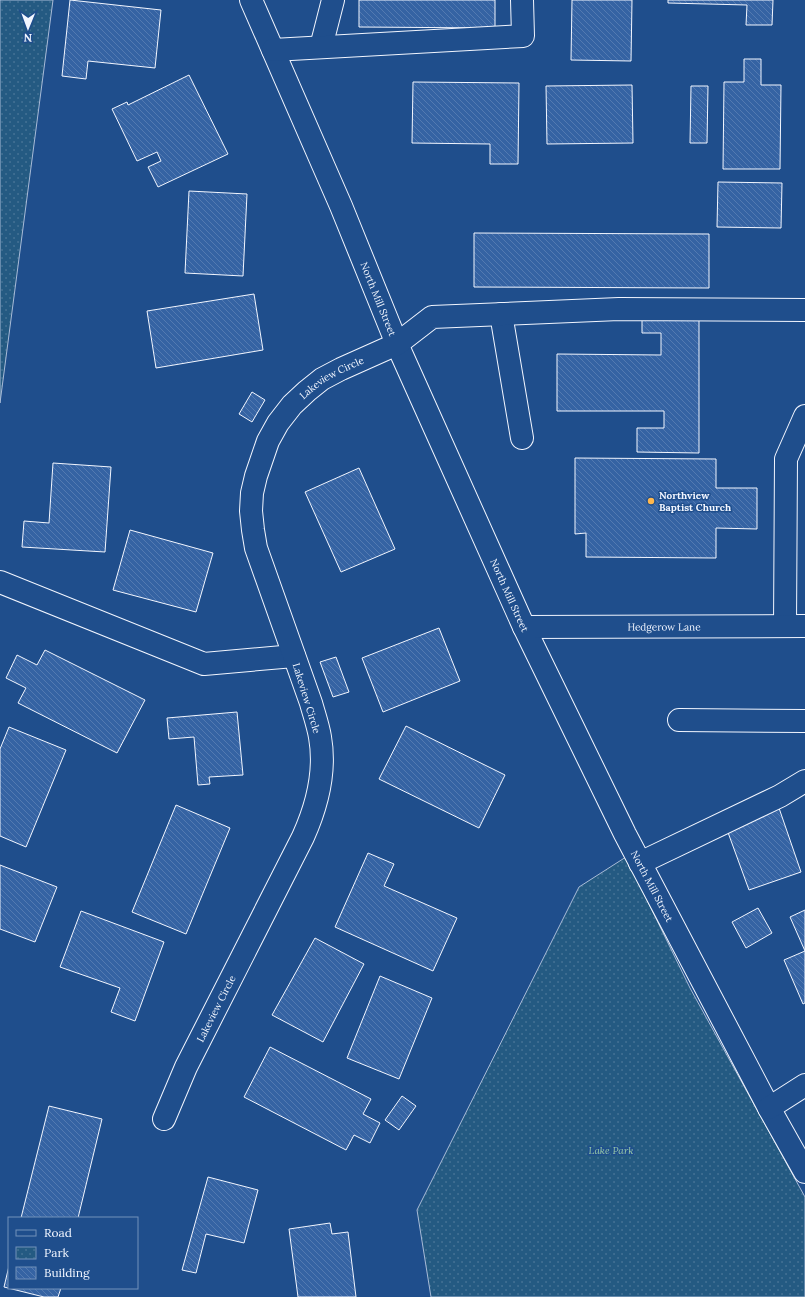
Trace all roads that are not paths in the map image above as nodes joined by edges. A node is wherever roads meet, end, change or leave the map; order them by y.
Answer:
1 (251, 0) edge
2 (333, 0) edge
3 (522, 0) edge
4 (322, 48) junction
5 (273, 50) junction
6 (805, 310) edge
7 (501, 314) junction
8 (397, 344) junction
9 (805, 416) edge
10 (522, 438) dead end
11 (0, 582) edge
12 (795, 626) edge
13 (524, 627) junction
14 (294, 656) junction
15 (679, 720) dead end
16 (805, 721) edge
17 (805, 781) edge
18 (640, 863) junction
19 (805, 1085) edge
20 (769, 1108) junction
21 (164, 1119) dead end
22 (805, 1172) edge

1 - 5 street, North Mill Street
2 - 4 street
3 - 4 street
4 - 5 street
5 - 8 street, North Mill Street
6 - 7 street, Lakeview Circle
7 - 8 street, Lakeview Circle
7 - 10 street
8 - 13 street, North Mill Street
8 - 14 street, Lakeview Circle
9 - 12 street
11 - 14 street
12 - 13 street, Hedgerow Lane
13 - 18 street, North Mill Street
14 - 21 street, Lakeview Circle
15 - 16 street
17 - 18 street
18 - 20 street, North Mill Street
19 - 20 street
20 - 22 street, North Mill Street

